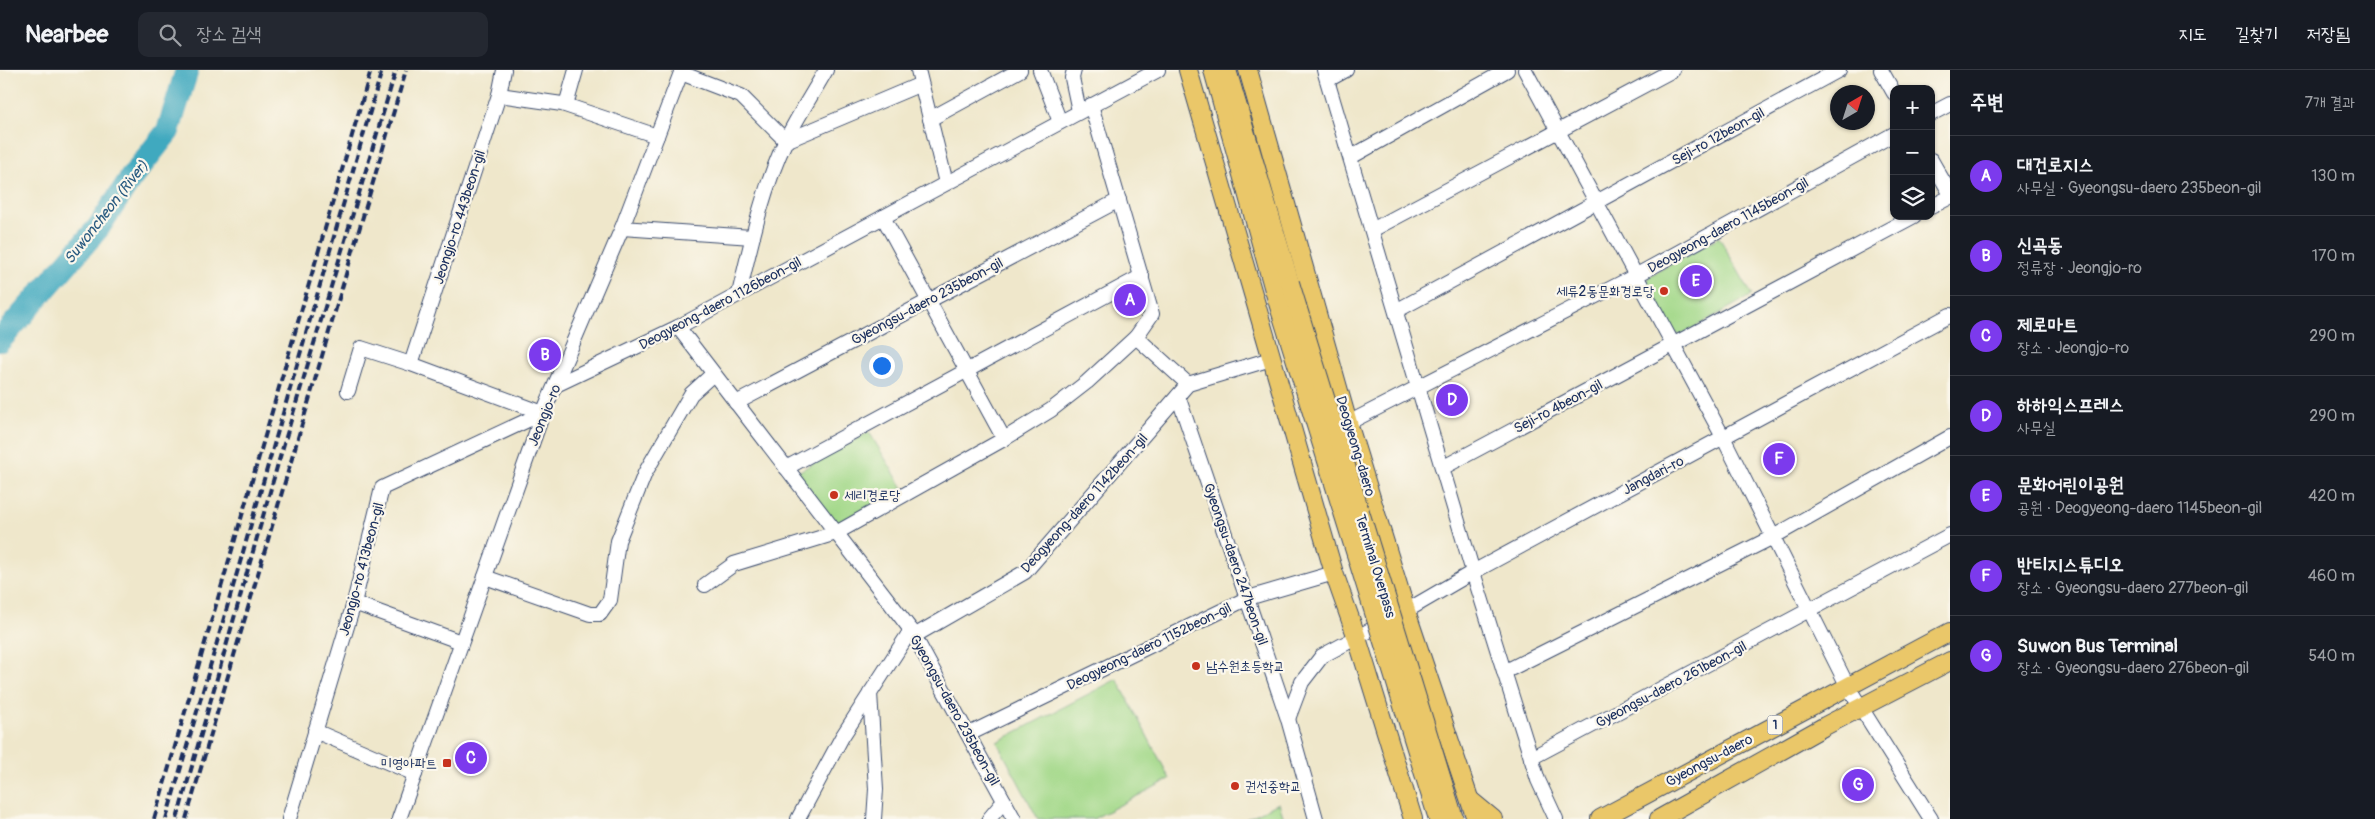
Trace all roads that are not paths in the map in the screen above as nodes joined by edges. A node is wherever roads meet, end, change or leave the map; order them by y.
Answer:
1 (504, 70) edge
2 (576, 70) edge
3 (826, 70) edge
4 (918, 70) edge
5 (1020, 70) edge
6 (1040, 70) edge
7 (1074, 70) edge
8 (1158, 70) edge
9 (1188, 70) edge
10 (1213, 70) edge
11 (1227, 70) edge
12 (1248, 70) edge
13 (1346, 70) edge
14 (1507, 70) edge
15 (1525, 70) edge
16 (1673, 70) edge
17 (1839, 70) edge
18 (1882, 70) edge
19 (682, 72) edge
20 (1326, 75) edge
21 (921, 84) junction
22 (1890, 85) edge
23 (1254, 93) junction
24 (499, 95) junction
25 (1950, 104) edge
26 (564, 105) junction
27 (1085, 108) junction
28 (1199, 108) junction
29 (1935, 112) edge
30 (930, 119) junction
31 (1060, 122) junction
32 (1558, 131) junction
33 (657, 136) junction
34 (1890, 136) edge
35 (786, 141) junction
36 (1350, 157) junction
37 (1935, 167) edge
38 (1250, 172) junction
39 (946, 182) junction
40 (1950, 195) edge
41 (1119, 200) junction
42 (1597, 202) junction
43 (1935, 204) edge
44 (882, 217) junction
45 (1907, 220) edge
46 (622, 228) junction
47 (1372, 230) junction
48 (752, 237) junction
49 (1637, 275) junction
50 (1142, 276) junction
51 (1282, 287) junction
52 (739, 294) junction
53 (928, 300) junction
54 (1396, 311) junction
55 (1950, 315) edge
56 (678, 327) junction
57 (1136, 337) junction
58 (1674, 345) junction
59 (1271, 359) junction
60 (411, 364) junction
61 (968, 368) junction
62 (713, 374) junction
63 (1188, 384) junction
64 (556, 385) junction
65 (1419, 388) junction
66 (348, 391) dead end
67 (1178, 396) junction
68 (736, 403) junction
69 (543, 413) junction
70 (1348, 423) junction
71 (1723, 437) junction
72 (1950, 438) edge
73 (1004, 439) junction
74 (786, 468) junction
75 (1442, 468) junction
76 (836, 532) junction
77 (1950, 535) edge
78 (1773, 537) junction
79 (1473, 572) junction
80 (1334, 573) junction
81 (485, 576) junction
82 (705, 585) dead end
83 (1248, 598) junction
84 (354, 604) junction
85 (1810, 610) junction
86 (1406, 611) junction
87 (1950, 632) edge
88 (913, 633) junction
89 (1357, 638) junction
90 (461, 642) junction
91 (1950, 661) edge
92 (1504, 672) junction
93 (1848, 687) junction
94 (870, 693) junction
95 (1860, 708) junction
96 (1288, 719) junction
97 (315, 732) junction
98 (969, 734) junction
99 (1531, 758) junction
100 (415, 774) junction
101 (1467, 798) junction
102 (1004, 801) junction
103 (289, 819) edge
104 (399, 819) edge
105 (798, 819) edge
106 (874, 819) edge
107 (989, 819) edge
108 (1014, 819) edge
109 (1316, 819) edge
110 (1413, 819) edge
111 (1438, 819) edge
112 (1454, 819) edge
113 (1476, 819) edge
114 (1493, 819) edge
115 (1556, 819) edge
116 (1600, 819) edge
117 (1658, 819) edge
118 (1931, 819) edge

1 - 24 street, Jeongjo-ro 443beon-gil
2 - 26 street
3 - 35 street
4 - 21 street
5 - 30 street
6 - 31 street
7 - 27 street
8 - 27 street, Deogyeong-daero 1126beon-gil
9 - 28 main road
10 - 38 main road
11 - 38 main road
12 - 23 main road, Deogyeong-daero
13 - 20 street
14 - 36 street
15 - 32 street
16 - 32 street
17 - 42 street, Seji-ro 12beon-gil
18 - 22 street
19 - 33 street, Jeongjo-ro
19 - 35 street
20 - 36 street
21 - 30 street
21 - 35 street
23 - 38 main road
23 - 70 main road, Deogyeong-daero
24 - 26 street
24 - 60 street, Jeongjo-ro 443beon-gil
25 - 29 street
26 - 33 street
27 - 31 street, Deogyeong-daero 1126beon-gil
27 - 41 street
28 - 38 main road
28 - 59 main road
30 - 39 street
31 - 39 street, Deogyeong-daero 1126beon-gil
32 - 42 street
32 - 47 street
33 - 46 street, Jeongjo-ro
34 - 49 street, Deogyeong-daero 1145beon-gil
35 - 48 street
36 - 47 street
37 - 40 street
38 - 51 main road
39 - 44 street, Deogyeong-daero 1126beon-gil
40 - 43 street
41 - 50 street
41 - 53 street, Gyeongsu-daero 235beon-gil
42 - 49 street
42 - 54 street
44 - 52 street, Deogyeong-daero 1126beon-gil
44 - 53 street
45 - 58 street
46 - 48 street
46 - 64 street, Jeongjo-ro
47 - 54 street
48 - 52 street
49 - 58 street
49 - 65 street, Deogyeong-daero 1145beon-gil
50 - 57 street
50 - 61 street
51 - 111 main road, Terminal Overpass, bridge
51 - 112 main road, Terminal Overpass, bridge
52 - 56 street, Deogyeong-daero 1126beon-gil
53 - 61 street
53 - 68 street, Gyeongsu-daero 235beon-gil
54 - 65 street
55 - 71 street, Jangdari-ro
56 - 62 street, Gyeongsu-daero 235beon-gil
56 - 64 street, Deogyeong-daero 1126beon-gil
57 - 63 street
57 - 73 street
58 - 71 street
58 - 75 street, Seji-ro 4beon-gil
59 - 63 street
59 - 80 main road
60 - 66 street
60 - 69 street
61 - 73 street
61 - 74 street
62 - 68 street, Gyeongsu-daero 235beon-gil
62 - 81 street
63 - 67 street, Deogyeong-daero 1142beon-gil
64 - 69 street, Jeongjo-ro
65 - 70 street, Deogyeong-daero 1145beon-gil
65 - 75 street
67 - 83 street, Gyeongsu-daero 247beon-gil
67 - 88 street, Deogyeong-daero 1142beon-gil
68 - 74 street, Gyeongsu-daero 235beon-gil
69 - 81 street, Jeongjo-ro
69 - 84 street, Jeongjo-ro 413beon-gil
70 - 86 main road, Deogyeong-daero
71 - 78 street
71 - 79 street, Jangdari-ro
72 - 78 street
73 - 76 street
74 - 76 street, Gyeongsu-daero 235beon-gil
75 - 79 street
76 - 82 street
76 - 88 street, Gyeongsu-daero 235beon-gil
77 - 85 street, Gyeongsu-daero 261beon-gil
78 - 85 street
78 - 92 street
79 - 86 street, Jangdari-ro
79 - 92 street
80 - 83 street, Deogyeong-daero 1152beon-gil
80 - 89 main road
81 - 90 street, Jeongjo-ro
83 - 96 street, Gyeongsu-daero 247beon-gil
83 - 98 street, Deogyeong-daero 1152beon-gil
84 - 90 street
84 - 97 street, Jeongjo-ro 413beon-gil
85 - 93 street
85 - 99 street, Gyeongsu-daero 261beon-gil
86 - 89 street, Jangdari-ro
86 - 101 main road, Deogyeong-daero
87 - 93 main road, Gyeongsu-daero / 1
88 - 94 street
88 - 98 street, Gyeongsu-daero 235beon-gil
89 - 96 street
89 - 110 main road
90 - 100 street, Jeongjo-ro
91 - 95 main road, Gyeongsu-daero / 1
92 - 99 street
93 - 95 street
93 - 116 main road, Gyeongsu-daero / 1
94 - 105 street
94 - 106 street
95 - 117 main road, Gyeongsu-daero / 1
95 - 118 street
96 - 109 street, Gyeongsu-daero 247beon-gil
97 - 100 street
97 - 103 street, Jeongjo-ro 413beon-gil
98 - 102 street, Gyeongsu-daero 235beon-gil
99 - 115 street
100 - 104 street, Jeongjo-ro
101 - 113 main road, Deogyeong-daero
101 - 114 main road
102 - 107 street
102 - 108 street, Gyeongsu-daero 235beon-gil

